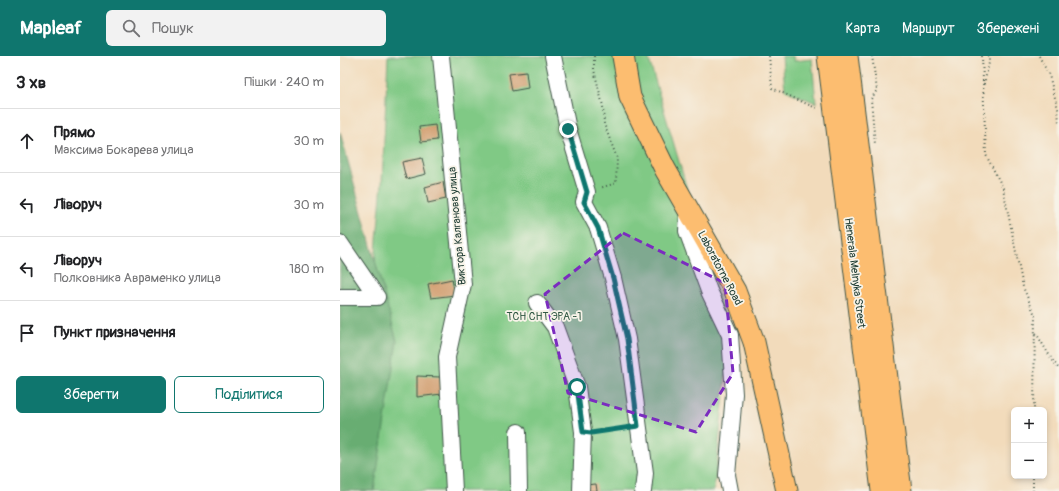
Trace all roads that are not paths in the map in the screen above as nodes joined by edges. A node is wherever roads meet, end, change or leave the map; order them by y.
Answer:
1 (441, 56) edge
2 (553, 56) edge
3 (623, 56) edge
4 (828, 56) edge
5 (847, 56) edge
6 (688, 209) junction
7 (340, 243) edge
8 (340, 298) edge
9 (537, 303) dead end
10 (518, 432) dead end
11 (454, 491) edge
12 (519, 491) edge
13 (581, 491) edge
14 (643, 491) edge
15 (730, 491) edge
16 (787, 491) edge
17 (882, 491) edge
18 (901, 491) edge

1 - 11 street, Виктора Калганова улица
2 - 14 street
3 - 6 main road, Laboratorne Road
4 - 17 main road, Henerala Melnyka Street
5 - 18 main road, Henerala Melnyka Street
6 - 15 street
6 - 16 main road, Laboratorne Road
7 - 8 street
9 - 13 street
10 - 12 street

